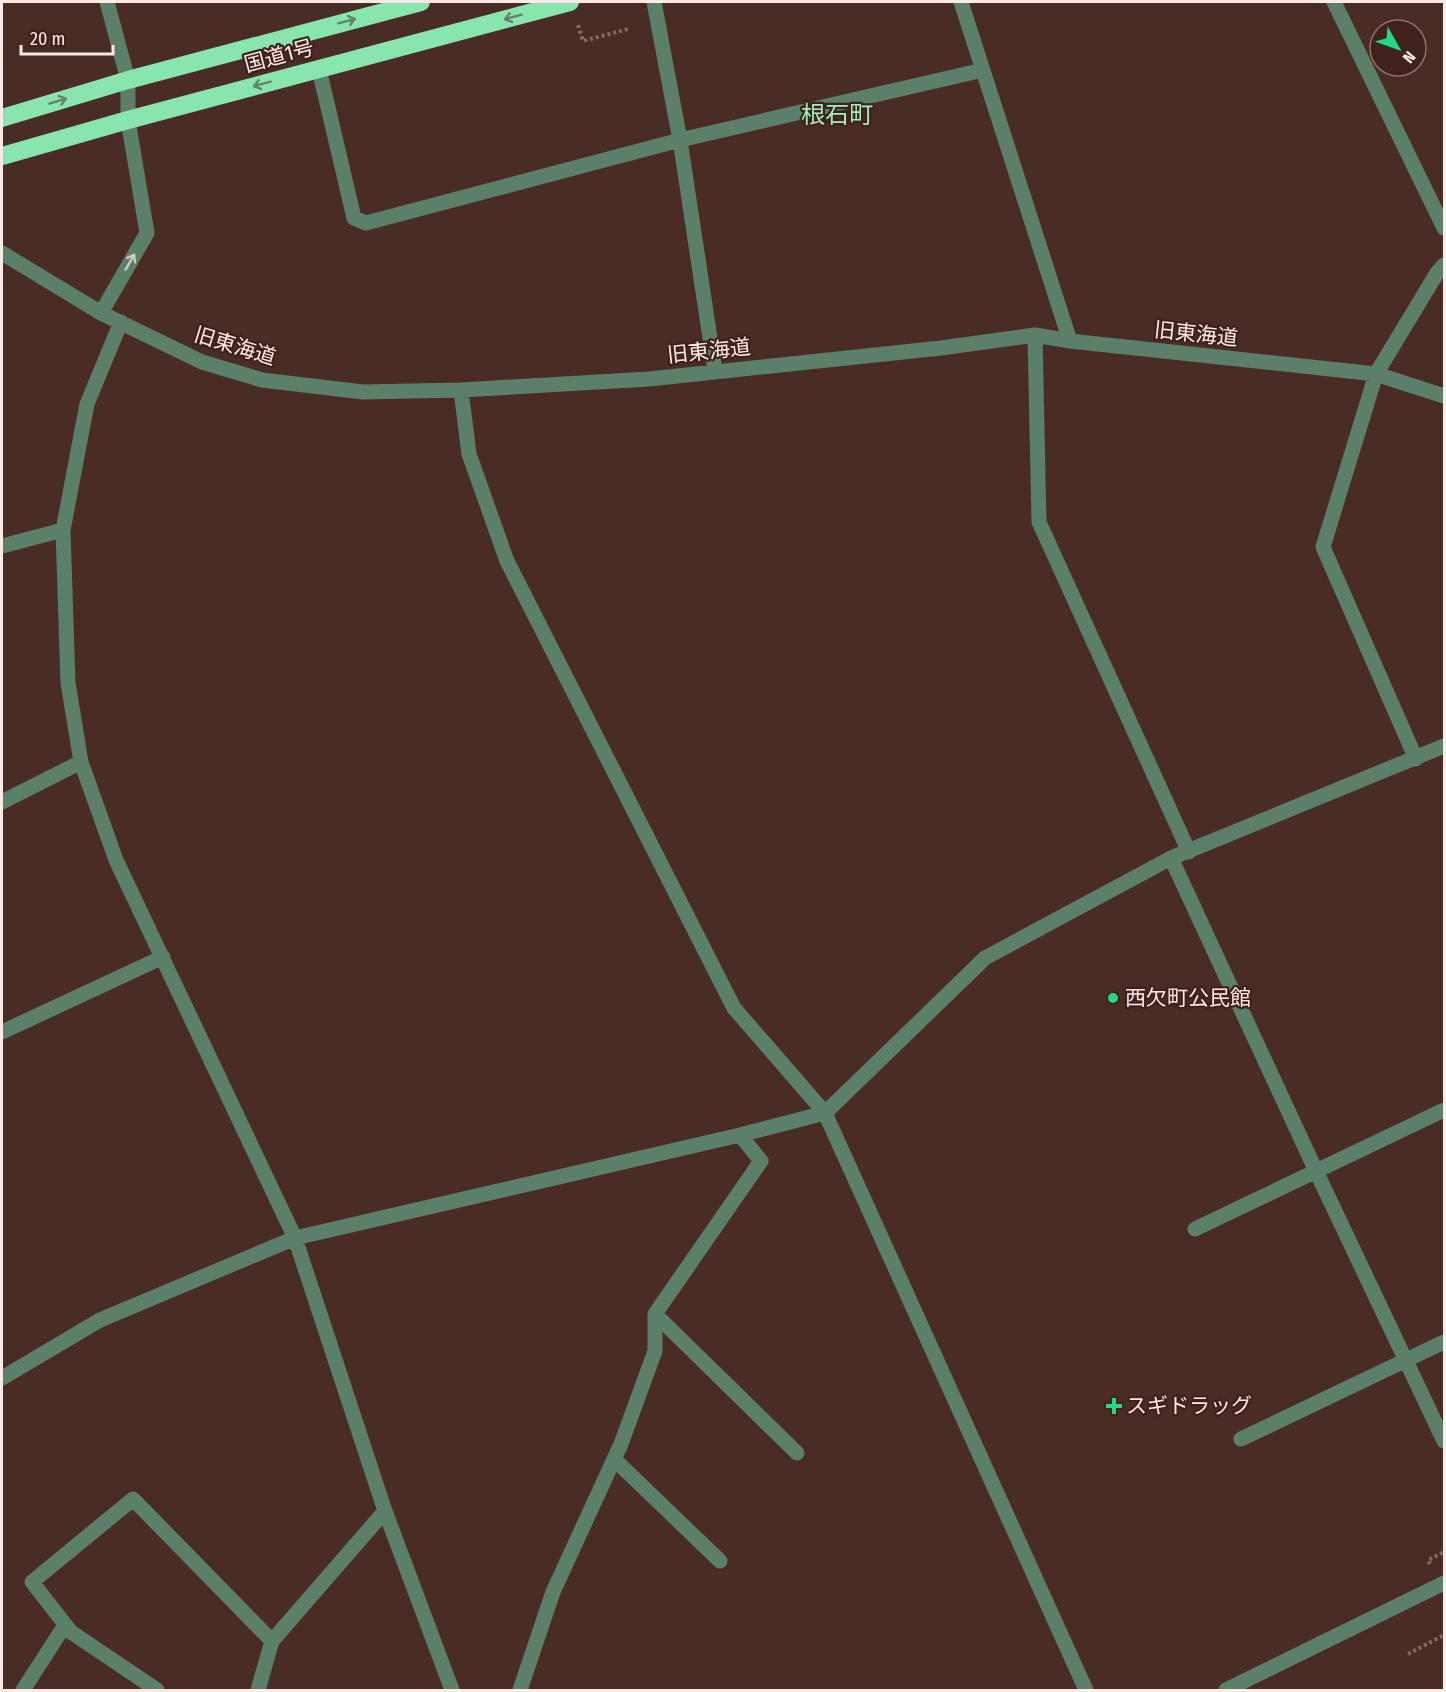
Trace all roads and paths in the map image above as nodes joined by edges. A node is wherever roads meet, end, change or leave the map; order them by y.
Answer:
1 (107, 2) edge
2 (420, 2) edge
3 (570, 2) edge
4 (654, 2) edge
5 (961, 2) edge
6 (1334, 2) edge
7 (627, 28) dead end
8 (583, 41) dead end
9 (319, 69) junction
10 (983, 70) junction
11 (128, 80) junction
12 (2, 118) edge
13 (128, 120) junction
14 (680, 140) junction
15 (2, 156) edge
16 (1443, 221) edge
17 (2, 253) edge
18 (1444, 265) edge
19 (101, 313) junction
20 (121, 322) junction
21 (1035, 335) junction
22 (1070, 341) junction
23 (715, 372) junction
24 (1376, 374) junction
25 (461, 390) junction
26 (1444, 396) edge
27 (63, 530) junction
28 (2, 546) edge
29 (1444, 746) edge
30 (1416, 759) junction
31 (81, 762) junction
32 (2, 802) edge
33 (1189, 852) junction
34 (1171, 858) junction
35 (163, 957) junction
36 (2, 1032) edge
37 (1444, 1110) edge
38 (825, 1113) junction
39 (740, 1135) junction
40 (1316, 1171) junction
41 (1195, 1229) dead end
42 (295, 1238) junction
43 (655, 1314) junction
44 (1444, 1342) edge
45 (1405, 1361) junction
46 (2, 1378) edge
47 (1241, 1439) dead end
48 (1444, 1441) edge
49 (796, 1453) dead end
50 (614, 1459) junction
51 (385, 1511) junction
52 (1444, 1552) edge
53 (1428, 1560) dead end
54 (720, 1561) dead end
55 (1444, 1583) edge
56 (66, 1625) junction
57 (1444, 1635) edge
58 (272, 1641) junction
59 (1408, 1654) dead end
60 (23, 1690) edge
61 (157, 1690) edge
62 (258, 1690) edge
63 (452, 1690) edge
64 (520, 1690) edge
65 (1086, 1690) edge
66 (1226, 1690) edge

1 - 11 street
11 -> 2 highway, 国道1号
3 -> 9 highway, 国道1号
4 - 14 street
5 - 10 street
6 - 16 street
7 - 8 path
9 -> 13 highway, 国道1号
9 - 14 street
10 - 14 street
10 - 22 street
12 -> 11 highway, 国道1号
11 - 13 street
13 - 15 highway, 国道1号
19 -> 13 street
14 - 23 street
17 - 19 street, 旧東海道
18 - 24 street
19 - 20 street, 旧東海道
20 - 25 street, 旧東海道
20 - 27 street
21 - 22 street, 旧東海道
21 - 23 street, 旧東海道
21 - 33 street
22 - 24 street, 旧東海道
23 - 25 street, 旧東海道
24 - 26 street, 旧東海道
24 - 30 street
25 - 38 street
27 - 28 street
27 - 31 street
29 - 30 street
30 - 33 street
31 - 32 street
31 - 35 street
33 - 34 street
34 - 38 street
34 - 40 street
35 - 36 street
35 - 42 street
37 - 40 street
38 - 39 street
38 - 65 street
39 - 42 street
39 - 43 street
40 - 41 street
40 - 45 street
42 - 46 street
42 - 51 street
43 - 49 street
43 - 50 street
44 - 45 street
45 - 47 street
45 - 48 street
50 - 54 street
50 - 64 street
51 - 58 street
51 - 63 street
52 - 53 path
55 - 66 street
56 - 58 street
56 - 60 street
56 - 61 street
57 - 59 path
58 - 62 street

